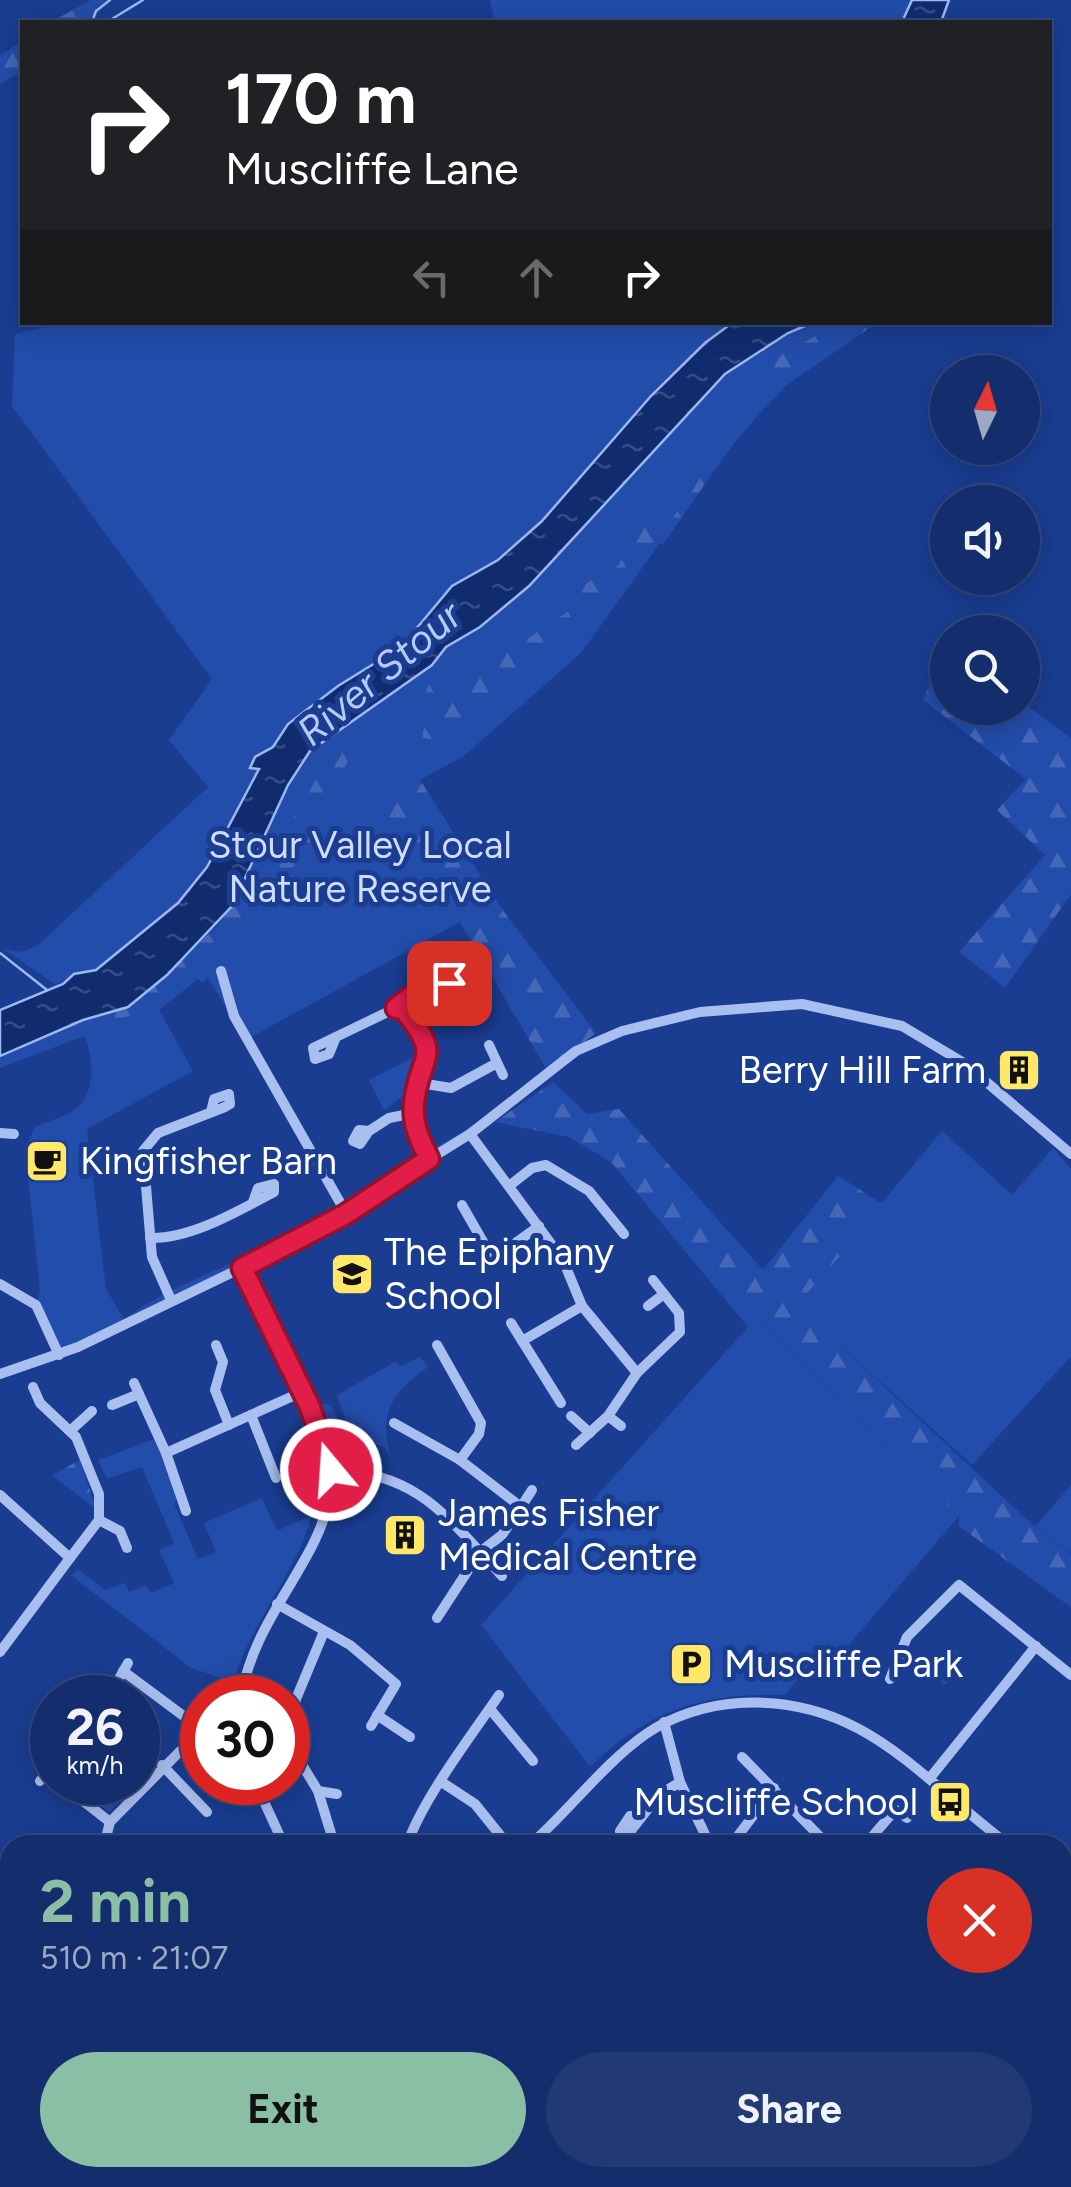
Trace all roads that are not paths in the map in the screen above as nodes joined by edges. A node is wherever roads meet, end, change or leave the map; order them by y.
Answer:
1 (221, 971) dead end
2 (424, 986) dead end
3 (396, 1008) junction
4 (336, 1037) dead end
5 (488, 1046) dead end
6 (496, 1063) junction
7 (503, 1075) dead end
8 (420, 1083) junction
9 (212, 1112) dead end
10 (414, 1113) junction
11 (368, 1132) dead end
12 (0, 1133) edge
13 (14, 1134) dead end
14 (470, 1134) junction
15 (1071, 1154) edge
16 (429, 1159) junction
17 (509, 1186) junction
18 (253, 1202) dead end
19 (462, 1206) dead end
20 (346, 1214) junction
21 (539, 1226) junction
22 (624, 1234) dead end
23 (150, 1238) junction
24 (242, 1268) junction
25 (653, 1280) dead end
26 (0, 1284) edge
27 (664, 1294) junction
28 (172, 1300) junction
29 (582, 1306) junction
30 (648, 1306) dead end
31 (512, 1323) dead end
32 (522, 1341) junction
33 (216, 1344) dead end
34 (437, 1345) dead end
35 (59, 1355) junction
36 (556, 1367) dead end
37 (637, 1373) junction
38 (0, 1374) edge
39 (542, 1376) junction
40 (33, 1387) dead end
41 (302, 1392) junction
42 (561, 1403) dead end
43 (112, 1406) dead end
44 (92, 1411) dead end
45 (250, 1415) junction
46 (571, 1416) dead end
47 (608, 1416) junction
48 (394, 1423) dead end
49 (229, 1425) junction
50 (621, 1426) dead end
51 (70, 1431) junction
52 (590, 1432) junction
53 (576, 1446) dead end
54 (166, 1453) junction
55 (460, 1460) junction
56 (331, 1470) junction
57 (276, 1478) dead end
58 (532, 1490) dead end
59 (0, 1495) edge
60 (521, 1507) junction
61 (186, 1511) dead end
62 (99, 1520) junction
63 (128, 1548) dead end
64 (480, 1552) junction
65 (70, 1558) junction
66 (502, 1576) dead end
67 (277, 1604) junction
68 (436, 1618) dead end
69 (323, 1634) junction
70 (1036, 1646) junction
71 (1, 1648) edge
72 (246, 1675) edge
73 (1071, 1675) edge
74 (890, 1678) dead end
75 (160, 1695) edge
76 (499, 1695) dead end
77 (490, 1709) junction
78 (180, 1711) edge
79 (664, 1722) junction
80 (410, 1737) dead end
81 (180, 1749) edge
82 (742, 1756) dead end
83 (533, 1760) dead end
84 (162, 1766) junction
85 (930, 1778) junction
86 (680, 1782) junction
87 (443, 1783) junction
88 (774, 1788) junction
89 (318, 1791) junction
90 (337, 1794) dead end
91 (88, 1805) edge
92 (266, 1805) edge
93 (206, 1812) dead end
94 (640, 1818) dead end
95 (906, 1818) dead end
96 (110, 1822) junction
97 (107, 1835) edge
98 (279, 1835) edge
99 (331, 1835) edge
100 (411, 1835) edge
101 (500, 1835) edge
102 (540, 1835) edge
103 (705, 1835) edge
104 (739, 1835) edge
105 (819, 1835) edge
106 (871, 1835) edge
107 (994, 1835) edge

1 - 20 street
2 - 3 street
3 - 4 street
3 - 8 street
5 - 6 street
6 - 7 street
6 - 8 street
8 - 10 street
9 - 23 street
10 - 11 street
10 - 16 street
12 - 13 street
14 - 15 street
14 - 16 street
14 - 17 street
16 - 20 street
17 - 21 street
17 - 22 street
18 - 23 street
19 - 21 street
20 - 24 street
21 - 29 street
23 - 28 street
24 - 28 street
24 - 41 street
25 - 27 street
26 - 35 street
27 - 30 street
27 - 37 street
28 - 35 street
29 - 32 street
29 - 37 street
31 - 32 street
32 - 39 street
33 - 49 street
34 - 55 street
35 - 38 street
36 - 39 street
37 - 47 street
39 - 42 street
40 - 51 street
41 - 45 street
41 - 56 street
43 - 54 street
44 - 51 street
45 - 49 street
45 - 57 street
46 - 52 street
47 - 50 street
47 - 52 street
48 - 55 street
49 - 54 street
51 - 62 street
52 - 53 street
54 - 61 street
55 - 60 street
56 - 64 street
56 - 67 street
58 - 60 street
59 - 65 street
60 - 64 street
62 - 63 street
62 - 65 street
64 - 66 street
64 - 68 street
65 - 71 street
67 - 69 street
67 - 72 street
69 - 80 street
69 - 89 street
70 - 73 street
70 - 74 street
70 - 85 street
75 - 78 street
76 - 77 street
77 - 83 street
77 - 87 street
79 - 85 street
79 - 86 street
79 - 102 street
81 - 84 street
82 - 88 street
84 - 93 street
84 - 96 street
85 - 107 street
86 - 94 street
86 - 103 street
87 - 100 street
87 - 101 street
88 - 104 street
88 - 105 street
89 - 90 street
89 - 99 street
91 - 96 street
92 - 98 street
95 - 106 street
96 - 97 street

